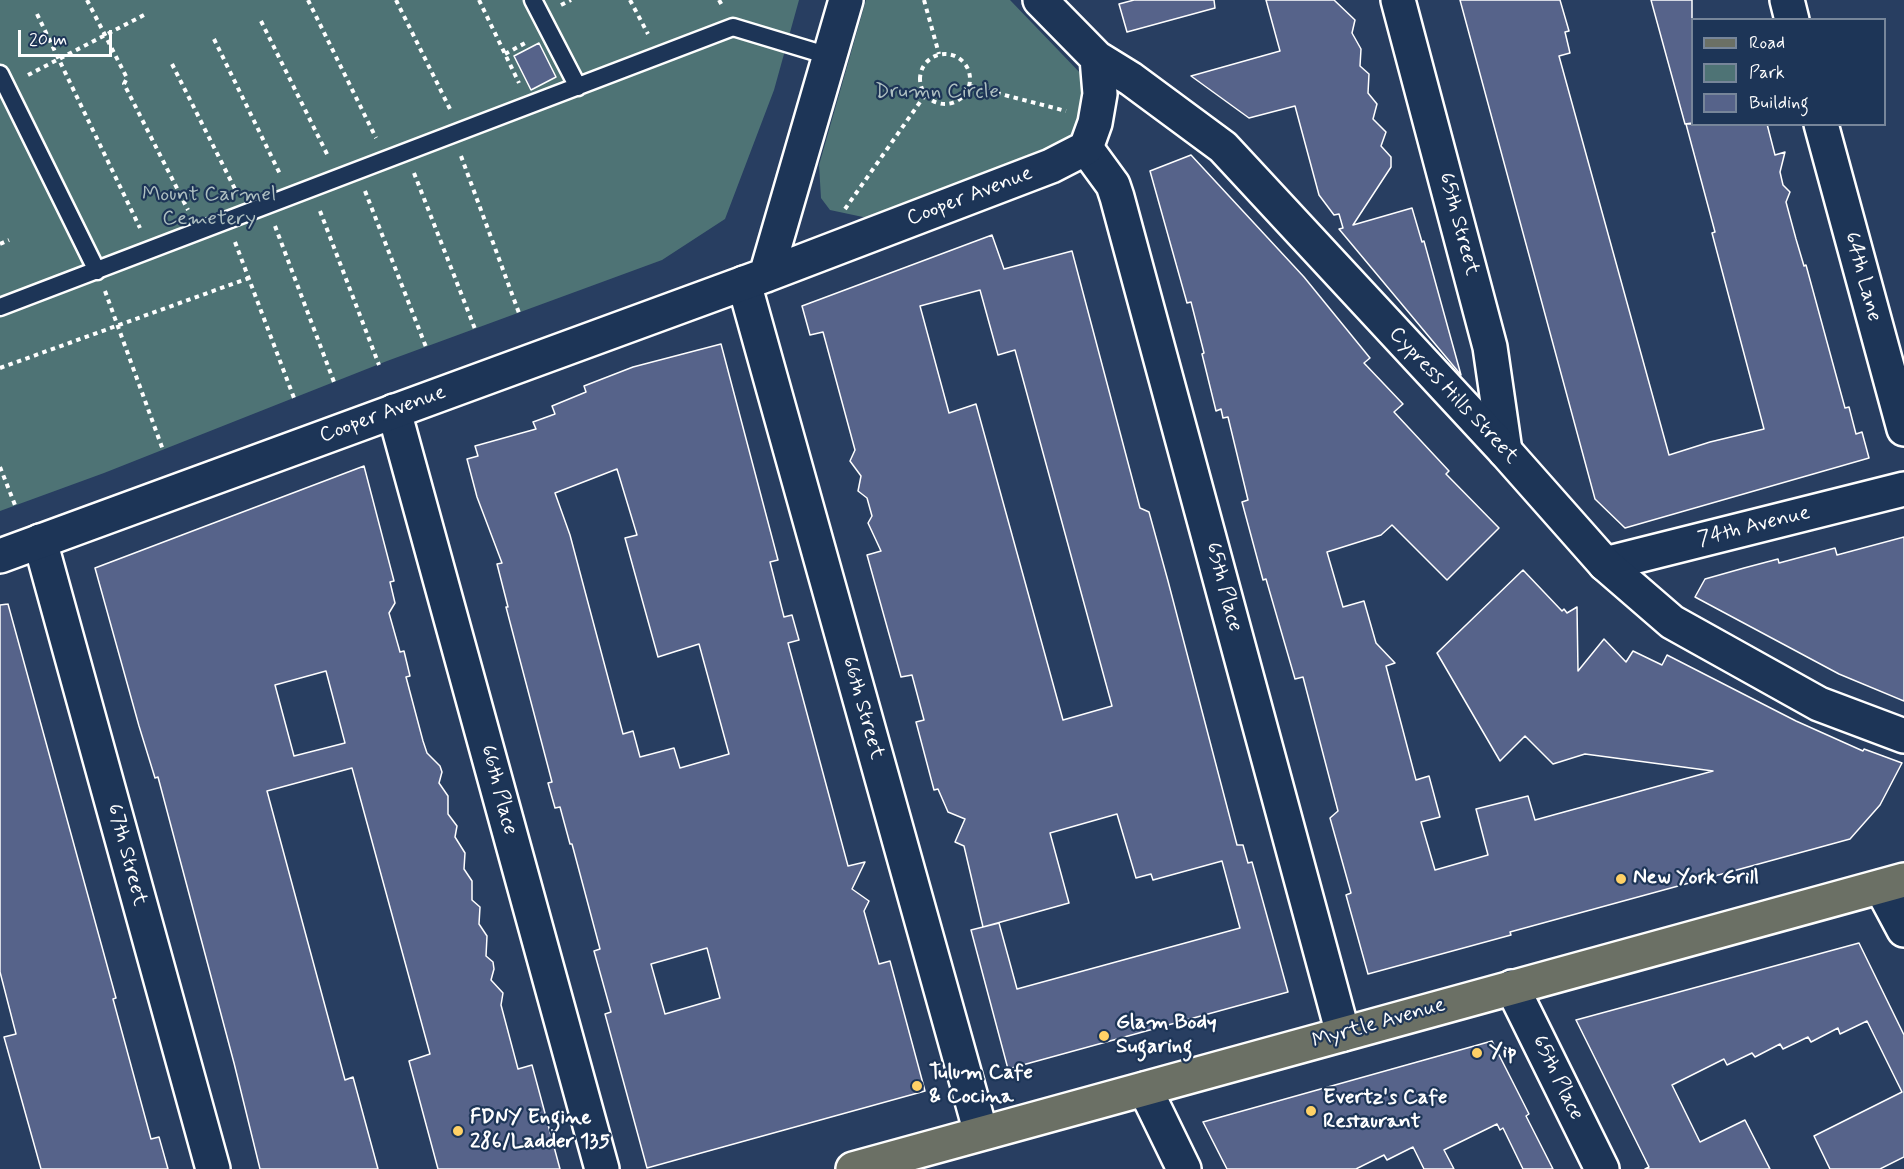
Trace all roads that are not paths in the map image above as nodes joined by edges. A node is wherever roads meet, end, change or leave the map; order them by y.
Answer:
1 (533, 0) edge
2 (846, 0) edge
3 (1040, 0) edge
4 (1398, 0) edge
5 (1787, 0) edge
6 (1792, 18) edge
7 (829, 56) junction
8 (1097, 58) junction
9 (3, 80) edge
10 (578, 87) junction
11 (1822, 126) edge
12 (1086, 148) junction
13 (97, 271) junction
14 (755, 279) junction
15 (0, 307) edge
16 (394, 411) junction
17 (1904, 429) edge
18 (1505, 451) junction
19 (1904, 489) edge
20 (40, 542) junction
21 (0, 556) edge
22 (1605, 564) junction
23 (1904, 736) edge
24 (1893, 883) edge
25 (1904, 930) edge
26 (1512, 987) junction
27 (1343, 1034) junction
28 (1145, 1089) junction
29 (981, 1133) junction
30 (213, 1169) edge
31 (602, 1169) edge
32 (853, 1169) edge
33 (1184, 1169) edge
34 (1602, 1169) edge

1 - 10 lane
2 - 7 street
3 - 8 street, Cypress Hills Street
4 - 18 street, 65th Street
5 - 6 street
7 - 10 lane
7 - 14 street
8 - 12 street
8 - 18 street, Cypress Hills Street
9 - 13 lane
10 - 13 lane
11 - 17 street, 64th Lane
12 - 14 street, Cooper Avenue
12 - 27 street, 65th Place
13 - 15 lane
14 - 16 street, Cooper Avenue
14 - 29 street, 66th Street
16 - 20 street, Cooper Avenue
16 - 31 street, 66th Place
18 - 22 street, Cypress Hills Street
19 - 22 street, 74th Avenue
20 - 21 street, Cooper Avenue
20 - 30 street, 67th Street
22 - 23 street, Cypress Hills Street
24 - 25 street
24 - 26 main road, Myrtle Avenue
26 - 27 main road, Myrtle Avenue
26 - 34 street, 65th Place
27 - 28 main road, Myrtle Avenue
28 - 29 main road, Myrtle Avenue
28 - 33 street
29 - 32 main road, Myrtle Avenue

